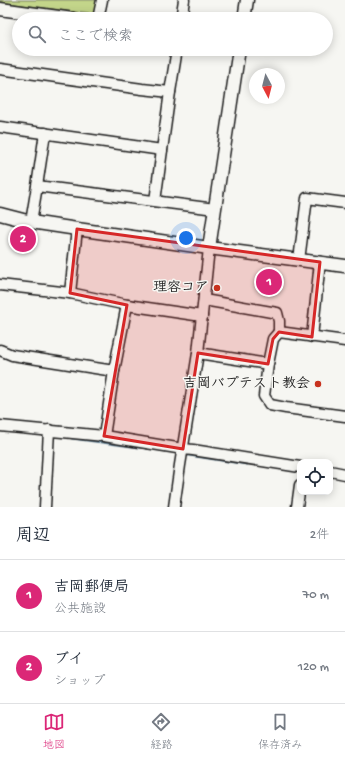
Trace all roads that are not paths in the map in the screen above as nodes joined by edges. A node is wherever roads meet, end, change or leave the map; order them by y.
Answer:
1 (102, 0) edge
2 (184, 0) edge
3 (247, 0) edge
4 (0, 9) edge
5 (22, 12) edge
6 (99, 12) edge
7 (182, 12) edge
8 (245, 12) edge
9 (176, 56) edge
10 (238, 56) edge
11 (0, 69) edge
12 (170, 92) junction
13 (0, 127) edge
14 (44, 133) junction
15 (162, 150) junction
16 (37, 186) junction
17 (155, 201) junction
18 (345, 203) edge
19 (215, 208) junction
20 (0, 214) edge
21 (31, 222) junction
22 (77, 229) junction
23 (209, 248) junction
24 (299, 260) junction
25 (320, 262) junction
26 (345, 266) edge
27 (0, 285) edge
28 (70, 293) junction
29 (204, 300) junction
30 (127, 305) junction
31 (202, 316) junction
32 (278, 332) junction
33 (312, 337) junction
34 (345, 341) edge
35 (0, 350) edge
36 (198, 354) junction
37 (268, 364) junction
38 (114, 371) junction
39 (345, 416) edge
40 (0, 426) edge
41 (49, 434) junction
42 (104, 436) junction
43 (183, 450) junction
44 (297, 467) edge
45 (333, 472) edge
46 (345, 474) edge
47 (299, 495) edge
48 (45, 507) edge
49 (174, 507) edge
50 (297, 507) edge

1 - 6 street
2 - 7 street
3 - 8 street
4 - 5 street
9 - 12 street
10 - 19 street
11 - 12 street
12 - 15 street
13 - 14 street
14 - 15 street
14 - 16 street
15 - 17 street
16 - 17 street
16 - 21 street
17 - 19 street
18 - 24 street
19 - 23 street
20 - 21 street
21 - 22 street
22 - 23 street
22 - 28 street
23 - 24 street
23 - 29 street
24 - 25 street
25 - 26 street
25 - 33 street
27 - 28 street
28 - 30 street
29 - 31 street
29 - 32 street
30 - 31 street
30 - 38 street
31 - 36 street
32 - 33 street
32 - 37 street
33 - 34 street
35 - 38 street
36 - 37 street
36 - 43 street
37 - 39 street
38 - 42 street
40 - 41 street
41 - 42 street
41 - 48 street
42 - 43 street
43 - 44 street
43 - 49 street
45 - 46 street
47 - 50 street

